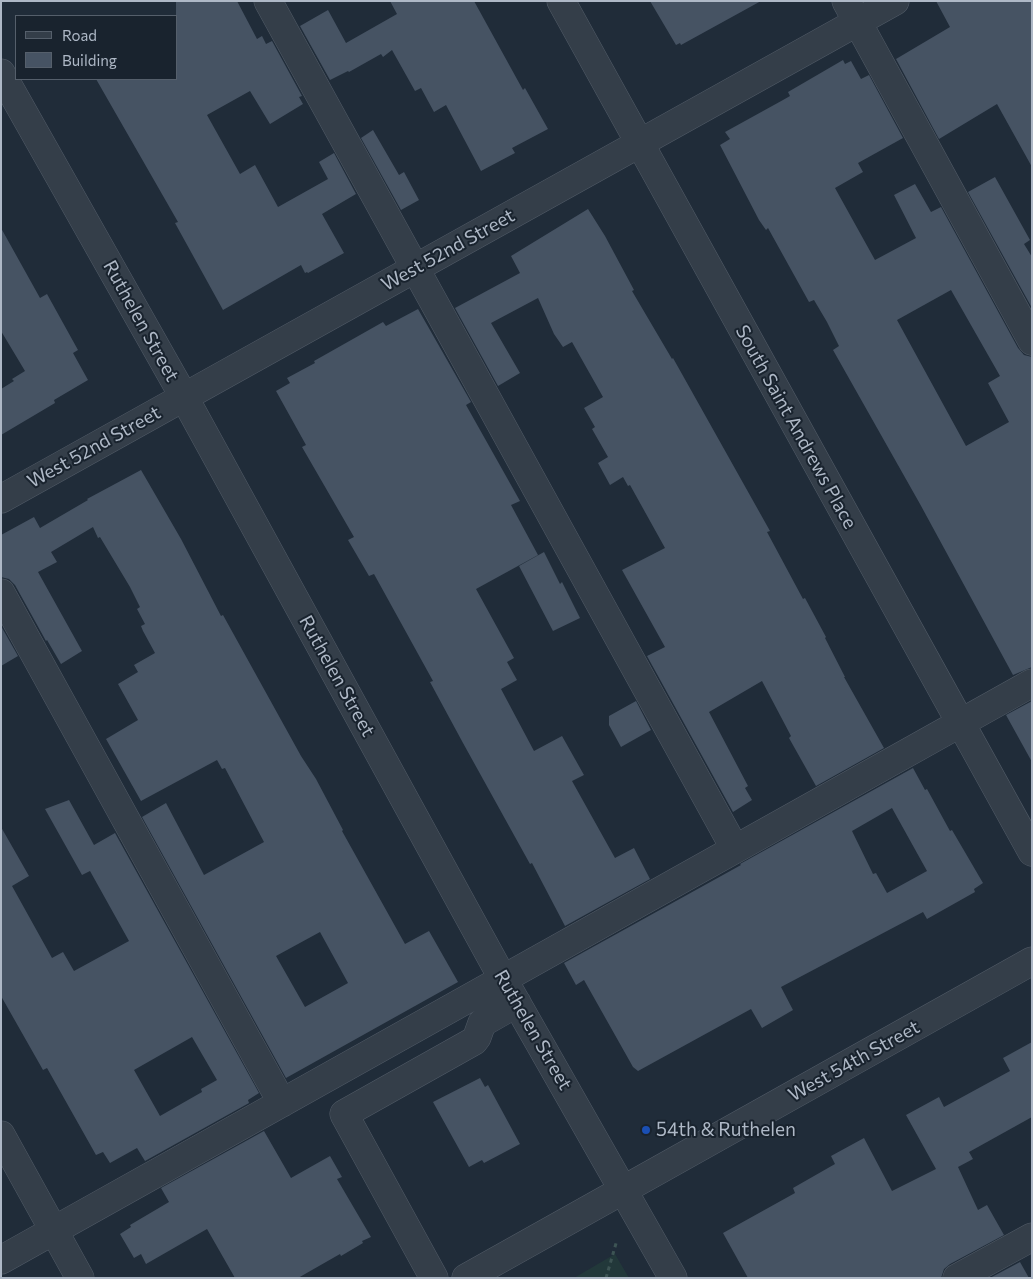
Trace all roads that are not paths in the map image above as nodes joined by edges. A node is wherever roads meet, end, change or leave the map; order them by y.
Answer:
1 (268, 1) edge
2 (561, 1) edge
3 (895, 1) edge
4 (852, 12) edge
5 (1, 73) edge
6 (640, 144) junction
7 (416, 268) junction
8 (1032, 341) edge
9 (184, 397) junction
10 (1, 500) edge
11 (1, 593) edge
12 (1032, 682) edge
13 (960, 723) junction
14 (735, 849) junction
15 (1032, 852) edge
16 (1032, 961) edge
17 (503, 978) junction
18 (517, 1003) junction
19 (282, 1104) junction
20 (1, 1135) edge
21 (623, 1190) junction
22 (54, 1231) junction
23 (1032, 1237) edge
24 (1, 1260) edge
25 (965, 1276) edge
26 (80, 1278) edge
27 (434, 1278) edge
28 (466, 1278) edge
29 (673, 1278) edge

1 - 7 street
2 - 6 street, South Saint Andrews Place
3 - 4 street, West 52nd Street
4 - 6 street, West 52nd Street
4 - 8 street
5 - 9 street, Ruthelen Street
6 - 7 street, West 52nd Street
6 - 13 street, South Saint Andrews Place
7 - 9 street, West 52nd Street
7 - 14 street
9 - 10 street, West 52nd Street
9 - 17 street, Ruthelen Street
11 - 19 street
12 - 13 street
13 - 14 street
13 - 15 street, South Saint Andrews Place
14 - 17 street
16 - 21 street, West 54th Street
17 - 18 street, Ruthelen Street
17 - 19 street
18 - 21 street, Ruthelen Street
18 - 27 street
19 - 22 street
20 - 22 street
21 - 28 street, West 54th Street
21 - 29 street, Ruthelen Street
22 - 24 street
22 - 26 street
23 - 25 street

